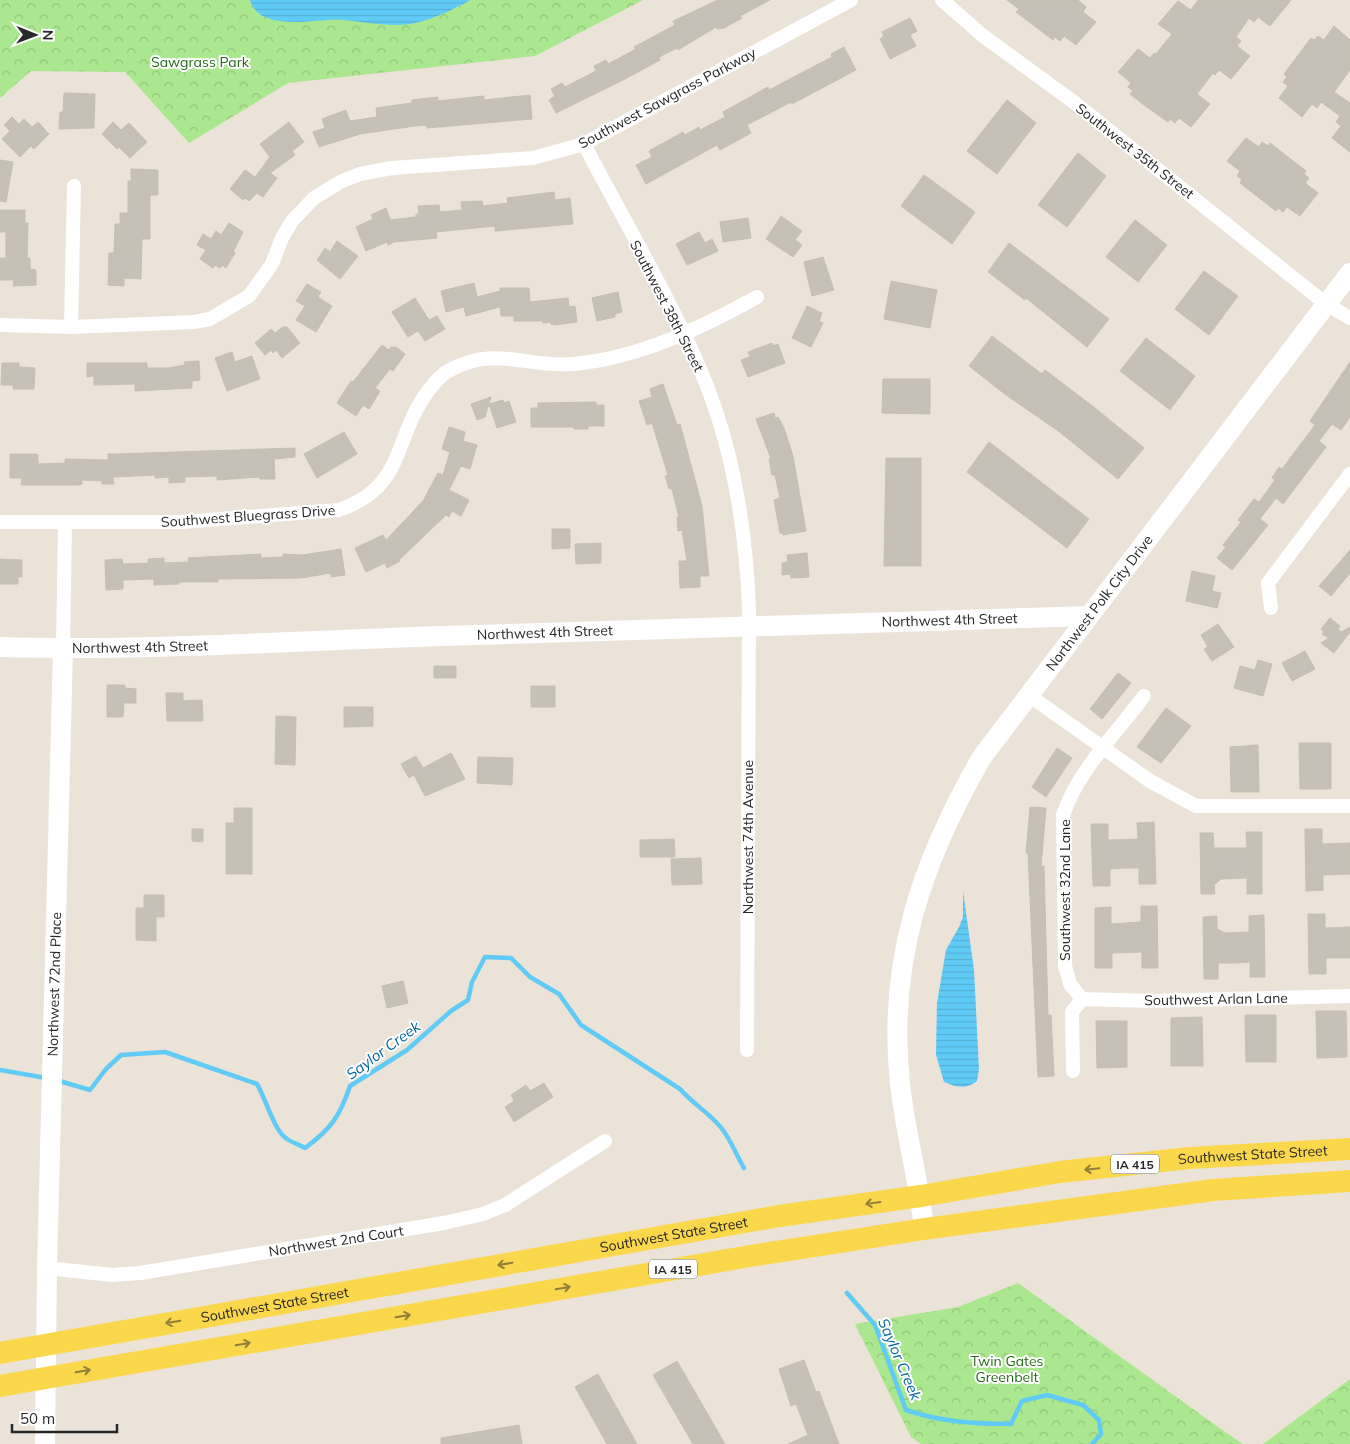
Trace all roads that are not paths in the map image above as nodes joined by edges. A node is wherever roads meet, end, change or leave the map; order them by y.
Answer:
1 (851, 0) edge
2 (942, 0) edge
3 (584, 144) junction
4 (74, 186) dead end
5 (1350, 273) edge
6 (757, 297) dead end
7 (1326, 304) junction
8 (1350, 318) edge
9 (0, 325) edge
10 (71, 327) junction
11 (683, 333) junction
12 (1350, 474) edge
13 (0, 522) edge
14 (65, 523) junction
15 (1271, 608) dead end
16 (1089, 616) junction
17 (749, 624) junction
18 (0, 647) edge
19 (63, 649) junction
20 (1030, 696) junction
21 (1144, 696) dead end
22 (1103, 748) junction
23 (1350, 806) edge
24 (1350, 996) edge
25 (1082, 1000) junction
26 (746, 1050) dead end
27 (1073, 1071) dead end
28 (604, 1141) dead end
29 (1350, 1149) edge
30 (1350, 1181) edge
31 (921, 1196) junction
32 (924, 1229) junction
33 (48, 1268) junction
34 (47, 1344) junction
35 (0, 1353) edge
36 (46, 1378) junction
37 (0, 1386) edge
38 (45, 1444) edge

1 - 3 street, Southwest Sawgrass Parkway
2 - 7 street, Southwest 35th Street
3 - 10 street, Southwest Sawgrass Parkway
3 - 11 street, Southwest 38th Street
4 - 10 street
5 - 7 street, Northwest Polk City Drive
6 - 11 street, Southwest Bluegrass Drive
7 - 8 street, Southwest 35th Street
7 - 16 street, Northwest Polk City Drive
9 - 10 street, Southwest Sawgrass Parkway
11 - 14 street, Southwest Bluegrass Drive
11 - 17 street, Southwest 38th Street
12 - 15 street
13 - 14 street, Southwest Bluegrass Drive
14 - 19 street, Northwest 72nd Place
16 - 17 street, Northwest 4th Street
16 - 20 street, Northwest Polk City Drive
17 - 19 street, Northwest 4th Street
17 - 26 street, Northwest 74th Avenue
18 - 19 street, Northwest 4th Street
19 - 33 street, Northwest 72nd Place
20 - 22 street
20 - 31 street, Northwest Polk City Drive
21 - 22 street, Southwest 32nd Lane
22 - 23 street
22 - 25 street, Southwest 32nd Lane
24 - 25 street, Southwest Arlan Lane
25 - 27 street
28 - 33 street, Northwest 2nd Court
29 -> 31 main road, Southwest State Street / IA 415
30 - 32 main road, IA 415
31 - 32 street
31 -> 34 main road, Southwest State Street / IA 415
36 -> 32 main road, IA 415
33 - 34 street, Northwest 72nd Place
34 - 35 main road, Southwest State Street / IA 415
34 - 36 street, Northwest 72nd Place
36 - 37 main road, IA 415
36 - 38 street, Northwest 72nd Place

